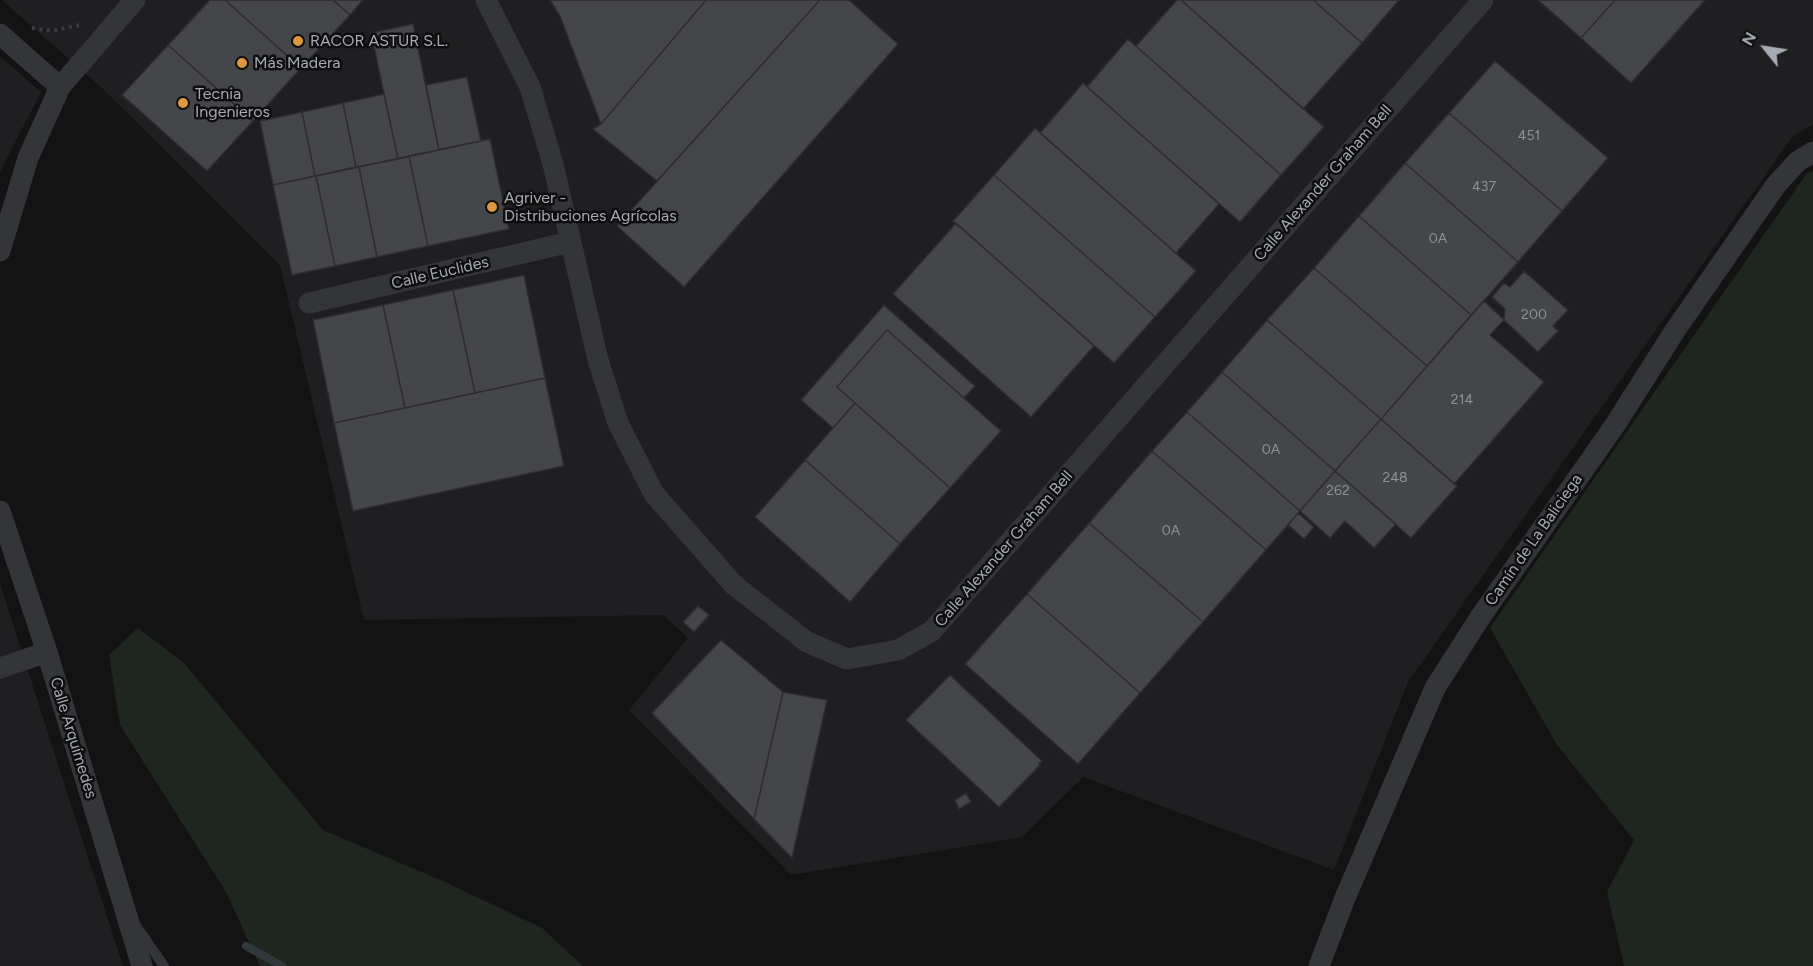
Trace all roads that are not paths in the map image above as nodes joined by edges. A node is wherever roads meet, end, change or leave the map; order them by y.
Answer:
1 (135, 0) edge
2 (486, 0) edge
3 (1483, 0) edge
4 (0, 34) edge
5 (60, 87) junction
6 (1813, 152) edge
7 (570, 242) junction
8 (0, 251) edge
9 (309, 303) dead end
10 (0, 511) edge
11 (47, 652) junction
12 (0, 668) edge
13 (125, 909) junction
14 (142, 966) edge
15 (164, 966) edge
16 (1319, 966) edge

1 - 5 street
2 - 7 street, Calle Alexander Graham Bell
3 - 7 street, Calle Alexander Graham Bell
4 - 5 street
5 - 8 street
6 - 16 street, Camín de La Baliciega
7 - 9 street, Calle Euclides
10 - 11 street, Calle Arquímedes
11 - 12 street
11 - 13 street, Calle Arquímedes
13 - 14 street, Calle Arquímedes
13 - 15 lane

